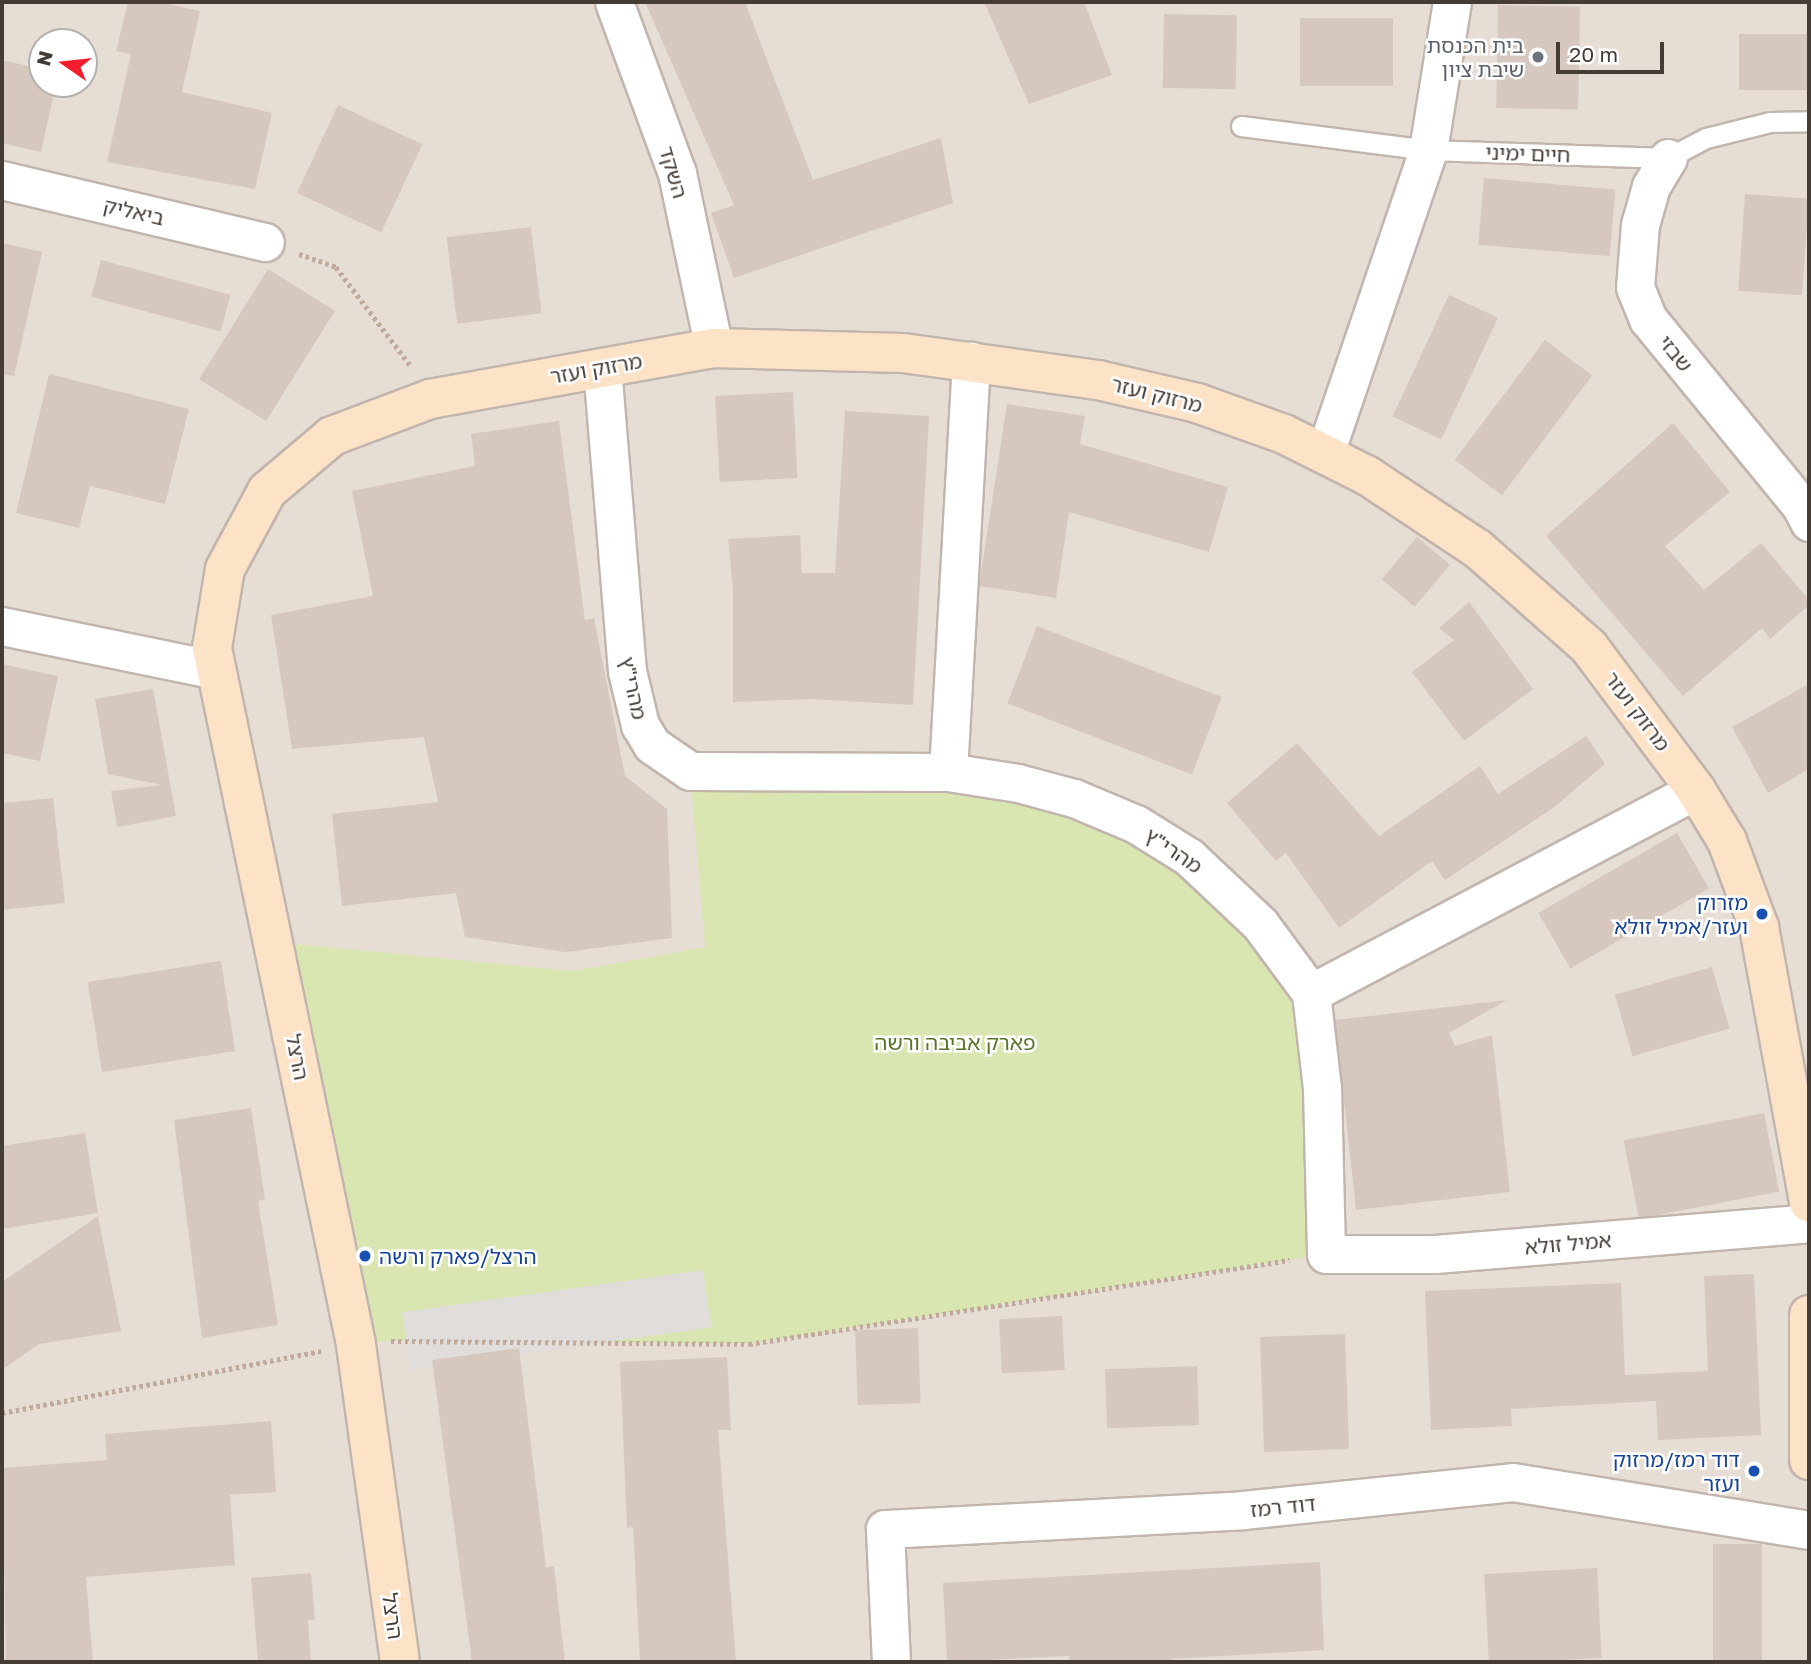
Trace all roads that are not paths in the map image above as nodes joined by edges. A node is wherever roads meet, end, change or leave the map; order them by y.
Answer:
1 (614, 2) edge
2 (1452, 2) edge
3 (1809, 121) edge
4 (1241, 126) dead end
5 (1428, 150) junction
6 (1668, 158) junction
7 (2, 180) edge
8 (265, 242) road end
9 (714, 348) junction
10 (971, 361) junction
11 (602, 367) junction
12 (1325, 453) junction
13 (1809, 522) edge
14 (2, 626) edge
15 (216, 670) junction
16 (948, 772) junction
17 (1696, 790) junction
18 (1311, 993) junction
19 (1809, 1202) edge
20 (1809, 1223) edge
21 (1326, 1254) joint
22 (1809, 1315) edge
23 (1809, 1460) edge
24 (1809, 1530) edge
25 (400, 1662) edge
26 (891, 1662) edge

1 - 9 street, השקד
2 - 5 street
3 - 6 lane, חיים ימיני
4 - 5 lane, חיים ימיני
5 - 6 lane, חיים ימיני
5 - 12 street
6 - 13 street, שבזי
7 - 8 street, ביאליק
9 - 10 street, מרזוק ועזר
9 - 11 street, מרזוק ועזר
10 - 12 street, מרזוק ועזר
10 - 16 street
11 - 15 street, מרזוק ועזר
11 - 16 street, מהרי"ץ
12 - 17 street, מרזוק ועזר
14 - 15 street
15 - 25 street, הרצל
16 - 18 street, מהרי"ץ
17 - 18 street
17 - 19 street, מרזוק ועזר
18 - 21 street, מהרי"ץ
20 - 21 street, אמיל זולא
22 - 23 street
24 - 26 street, דוד רמז

